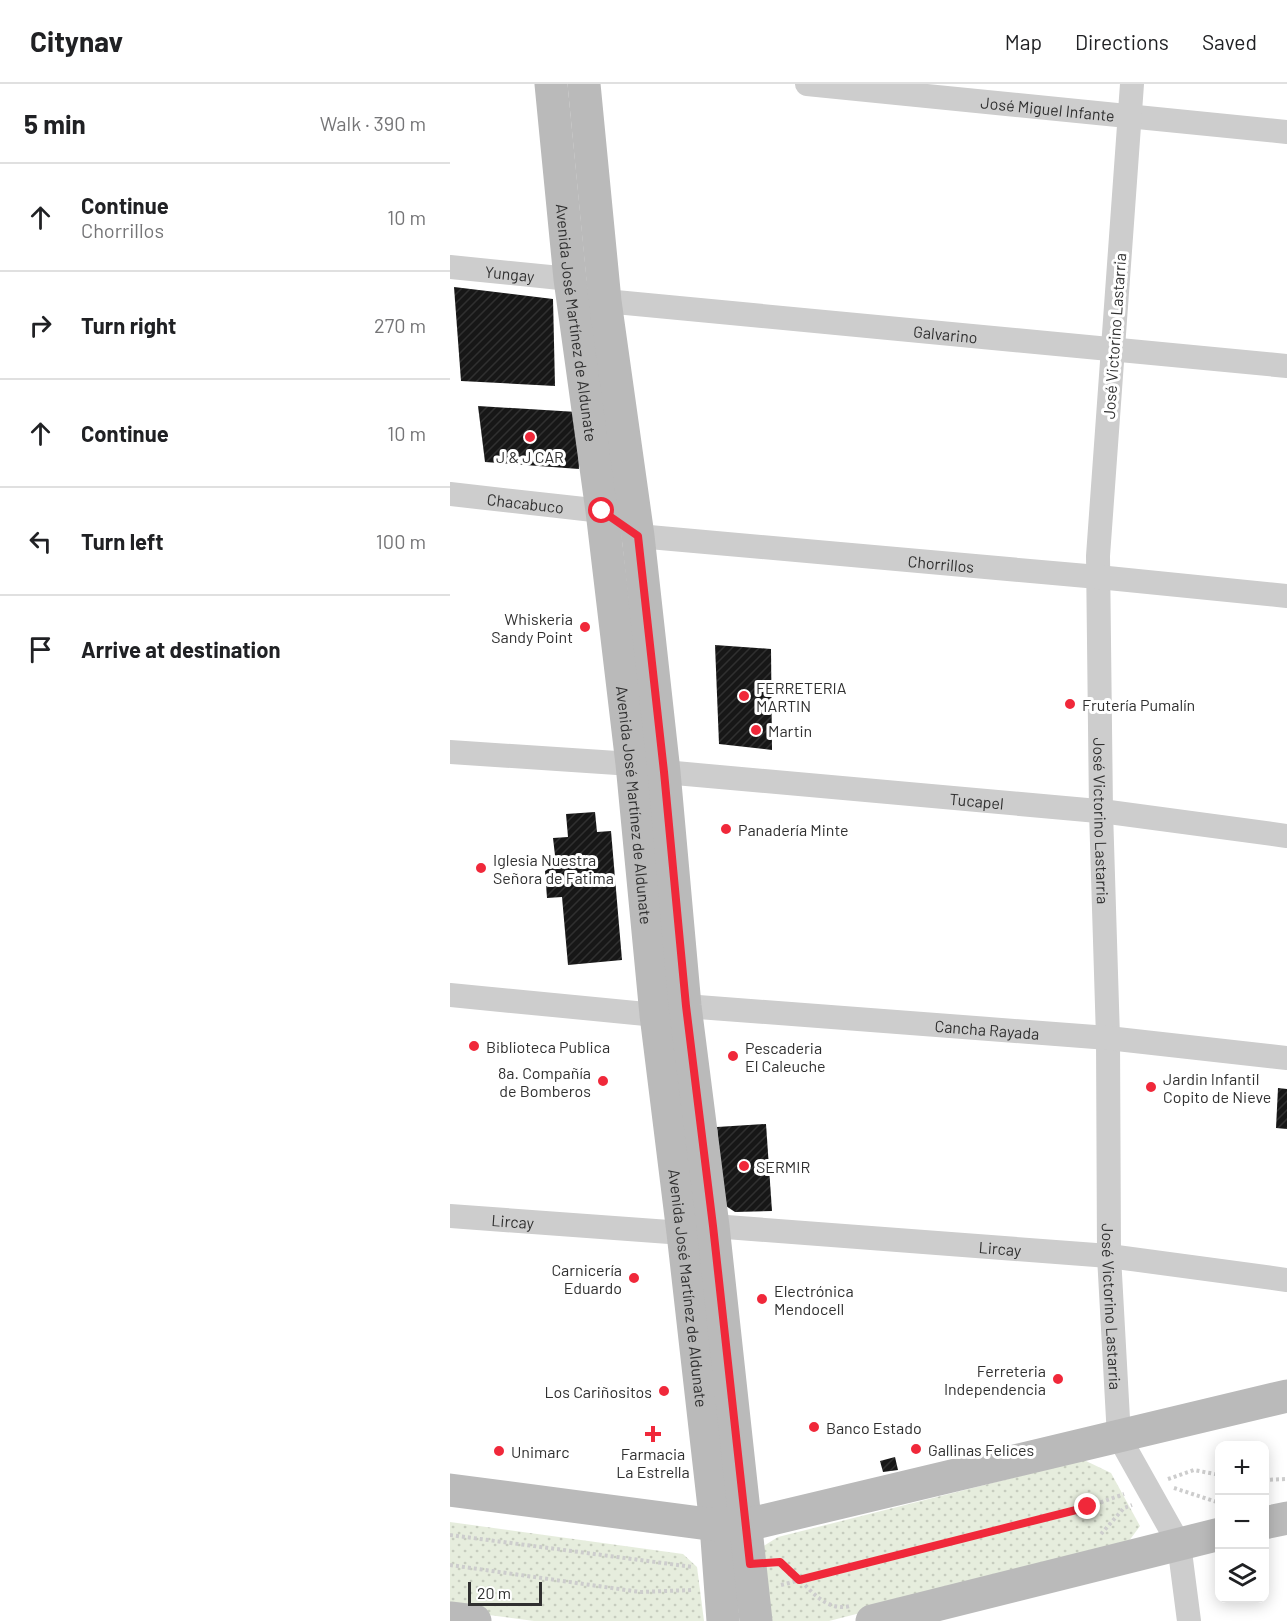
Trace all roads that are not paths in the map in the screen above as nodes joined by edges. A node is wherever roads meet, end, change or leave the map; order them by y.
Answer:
1 (551, 84) edge
2 (584, 84) edge
3 (807, 84) edge
4 (1132, 84) edge
5 (1130, 116) junction
6 (1287, 132) edge
7 (450, 267) edge
8 (570, 279) junction
9 (605, 301) junction
10 (1113, 349) junction
11 (1287, 366) edge
12 (450, 494) edge
13 (602, 511) junction
14 (638, 536) junction
15 (1098, 577) junction
16 (1287, 596) edge
17 (450, 752) edge
18 (632, 764) junction
19 (664, 772) junction
20 (1101, 811) junction
21 (1287, 836) edge
22 (450, 995) edge
23 (671, 1011) junction
24 (1108, 1038) junction
25 (1287, 1058) edge
26 (450, 1216) edge
27 (698, 1230) junction
28 (1109, 1256) junction
29 (1287, 1280) edge
30 (1287, 1396) edge
31 (1119, 1437) junction
32 (450, 1491) edge
33 (1287, 1518) edge
34 (1269, 1522) edge
35 (731, 1525) junction
36 (1215, 1535) edge
37 (1179, 1544) junction
38 (736, 1577) junction
39 (864, 1613) edge
40 (450, 1618) edge
41 (475, 1621) edge
42 (723, 1621) edge
43 (756, 1621) edge
44 (1189, 1621) edge

1 - 8 main road, Avenida José Martínez de Aldunate
2 - 9 main road, Avenida José Martínez de Aldunate
3 - 5 street, José Miguel Infante
4 - 5 street, José Victorino Lastarria
5 - 6 street, José Miguel Infante
5 - 10 street, José Victorino Lastarria
7 - 8 street, Yungay
8 - 13 main road, Avenida José Martínez de Aldunate
9 - 10 street, Galvarino
9 - 14 main road, Avenida José Martínez de Aldunate
10 - 11 street, Galvarino
10 - 15 street, José Victorino Lastarria
12 - 13 street, Chacabuco
13 - 14 street, Chorrillos
13 - 18 main road, Avenida José Martínez de Aldunate
14 - 15 street, Chorrillos
14 - 19 main road, Avenida José Martínez de Aldunate
15 - 16 street, Chorrillos
15 - 20 street, José Victorino Lastarria
17 - 18 street
18 - 23 main road, Avenida José Martínez de Aldunate
19 - 20 street, Tucapel
19 - 23 main road, Avenida José Martínez de Aldunate
20 - 21 street, Tucapel
20 - 24 street, José Victorino Lastarria
22 - 23 street, Cancha Rayada
23 - 24 street, Cancha Rayada
23 - 27 main road, Avenida José Martínez de Aldunate
24 - 25 street, Cancha Rayada
24 - 28 street, José Victorino Lastarria
26 - 27 street, Lircay
27 - 28 street, Lircay
27 - 35 main road, Avenida José Martínez de Aldunate
28 - 29 street, Lircay
28 - 31 street, José Victorino Lastarria
30 - 31 main road
31 - 35 main road
31 - 37 street, José Victorino Lastarria
32 - 35 main road
33 - 34 main road
35 - 38 main road, Avenida José Martínez de Aldunate
36 - 37 main road
37 - 39 main road
37 - 44 street
38 - 42 main road
38 - 43 main road
40 - 41 main road

